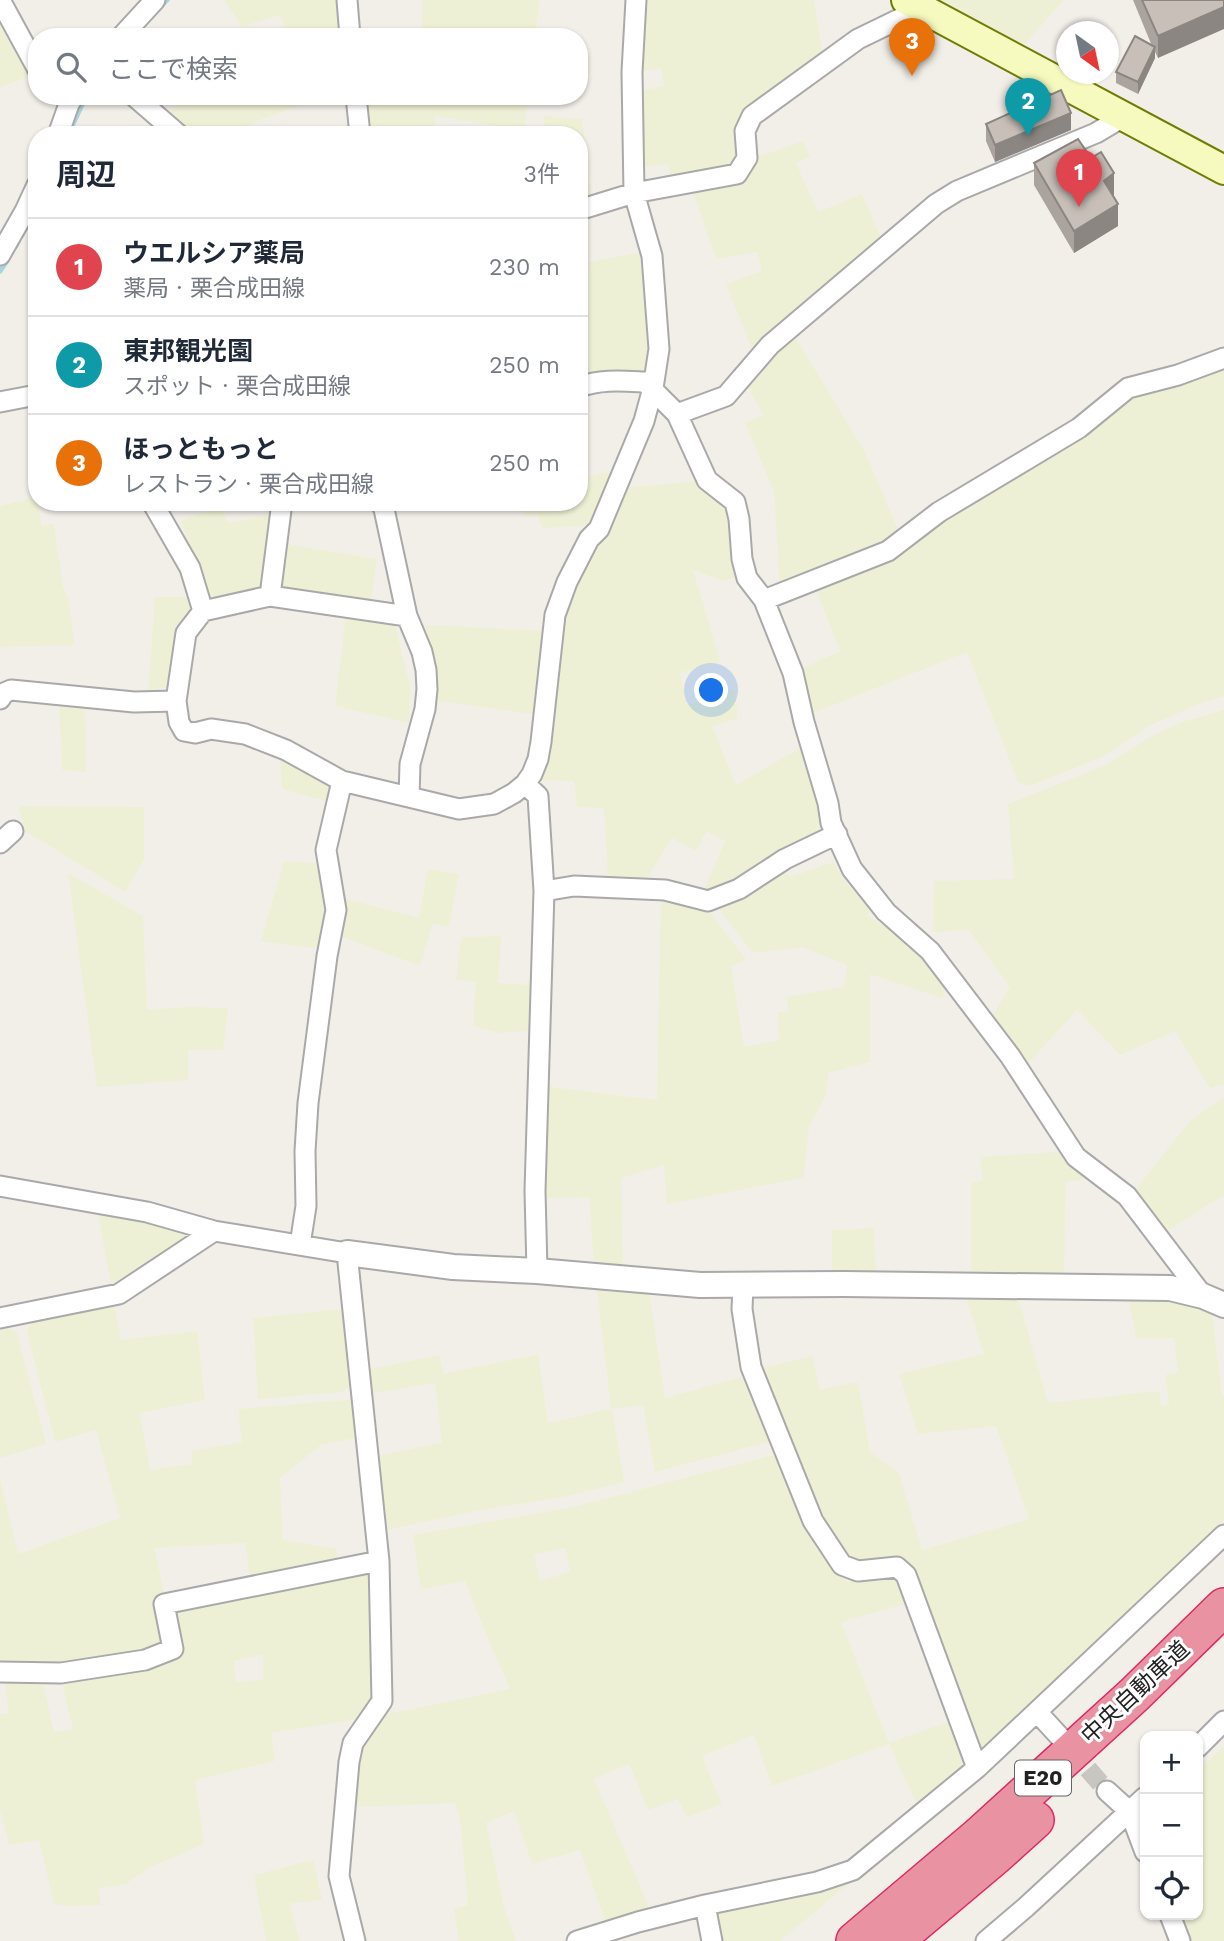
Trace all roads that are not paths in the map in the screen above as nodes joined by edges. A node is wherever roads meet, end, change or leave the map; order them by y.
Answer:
1 (0, 0) edge
2 (155, 0) edge
3 (347, 0) edge
4 (636, 0) edge
5 (914, 4) edge
6 (129, 28) edge
7 (350, 28) edge
8 (28, 51) edge
9 (66, 105) edge
10 (144, 105) edge
11 (357, 105) edge
12 (1123, 117) junction
13 (60, 126) edge
14 (169, 126) edge
15 (359, 126) edge
16 (1224, 170) edge
17 (634, 193) junction
18 (28, 206) edge
19 (588, 207) edge
20 (0, 255) edge
21 (1224, 358) edge
22 (588, 384) edge
23 (653, 388) junction
24 (28, 397) edge
25 (0, 402) edge
26 (677, 414) junction
27 (157, 511) edge
28 (281, 511) edge
29 (384, 511) edge
30 (270, 596) junction
31 (764, 600) junction
32 (203, 611) junction
33 (407, 616) junction
34 (0, 699) edge
35 (176, 701) junction
36 (342, 781) junction
37 (525, 784) junction
38 (409, 797) junction
39 (837, 834) junction
40 (544, 891) junction
41 (0, 1186) edge
42 (214, 1231) junction
43 (300, 1245) junction
44 (348, 1254) junction
45 (537, 1271) junction
46 (743, 1284) junction
47 (1213, 1301) edge
48 (0, 1318) edge
49 (1224, 1535) edge
50 (379, 1561) junction
51 (1224, 1607) edge
52 (1224, 1641) edge
53 (0, 1672) edge
54 (1037, 1712) junction
55 (1224, 1721) edge
56 (1059, 1737) tunnel mouth
57 (1203, 1741) edge
58 (977, 1768) junction
59 (1107, 1791) tunnel mouth
60 (1140, 1802) edge
61 (1130, 1812) junction
62 (1140, 1839) edge
63 (705, 1905) junction
64 (1172, 1920) edge
65 (355, 1941) edge
66 (577, 1941) edge
67 (712, 1941) edge
68 (855, 1941) edge
69 (894, 1941) edge
70 (986, 1941) edge
71 (1180, 1941) edge

1 - 8 street
2 - 6 street
3 - 7 street
4 - 17 street
5 - 12 main road
5 - 17 street
9 - 13 street
10 - 14 street
11 - 15 street
12 - 16 main road
12 - 26 street
17 - 19 street
17 - 23 street
18 - 20 street
21 - 31 street
22 - 23 street
23 - 26 street
23 - 37 street
24 - 25 street
26 - 31 street
27 - 32 street
28 - 30 street
29 - 33 street
30 - 32 street
30 - 33 street
31 - 39 street
32 - 35 street
33 - 38 street
34 - 35 street
35 - 36 street
36 - 38 street
36 - 43 street
37 - 38 street
37 - 40 street
39 - 40 street
39 - 47 street
40 - 45 street
41 - 42 street
42 - 43 street
42 - 48 street
43 - 44 street
44 - 45 street
44 - 50 street
45 - 46 street
46 - 47 street
46 - 58 street
49 - 54 street
50 - 53 street
50 - 65 street
51 - 68 highway, 中央自動車道 / E20
52 - 69 highway, 中央自動車道 / E20
54 - 56 street
54 - 58 street
55 - 57 street
58 - 63 street
59 - 61 street
60 - 61 street
61 - 62 street
61 - 70 street
63 - 66 street
63 - 67 street
64 - 71 street

